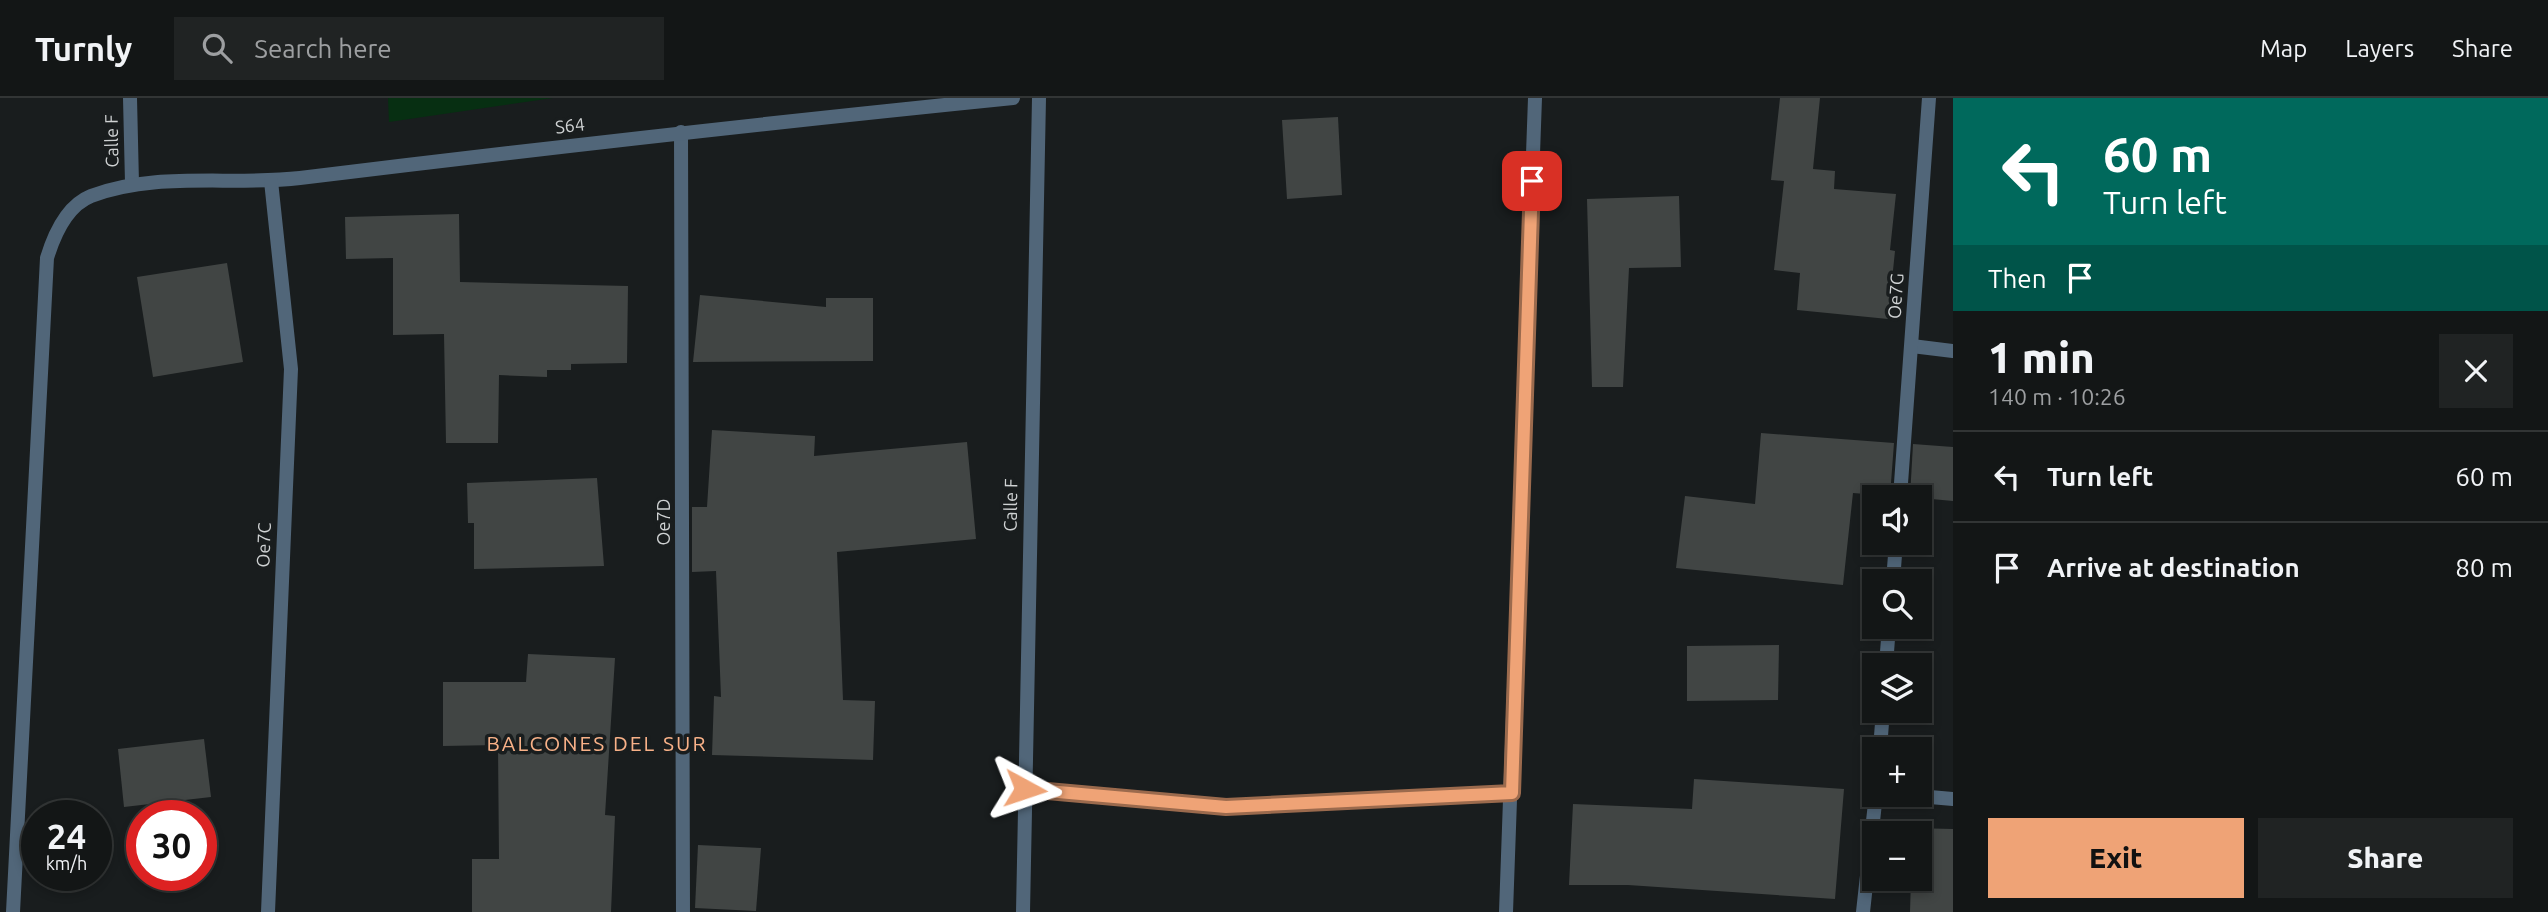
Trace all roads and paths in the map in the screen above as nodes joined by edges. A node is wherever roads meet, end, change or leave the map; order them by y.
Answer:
1 (130, 98) edge
2 (1013, 98) edge
3 (1039, 98) edge
4 (1535, 98) edge
5 (1929, 98) edge
6 (681, 132) junction
7 (271, 181) junction
8 (132, 183) junction
9 (1912, 346) junction
10 (1953, 351) edge
11 (1901, 485) edge
12 (1025, 789) junction
13 (1512, 793) junction
14 (1932, 797) edge
15 (1953, 799) edge
16 (1875, 807) edge
17 (13, 912) edge
18 (268, 912) edge
19 (683, 912) edge
20 (1023, 912) edge
21 (1506, 912) edge
22 (1863, 912) edge

1 - 8 street, Calle F
2 - 6 street, S64
3 - 12 street, Calle F
4 - 13 street
5 - 9 street, Oe7G
6 - 7 street, S64
6 - 19 street, Oe7D
7 - 8 street, S64
7 - 18 street, Oe7C
8 - 17 street, S64
9 - 10 street
9 - 11 street, Oe7G
12 - 13 street
12 - 20 street, Calle F
13 - 21 street
14 - 15 street
16 - 22 street

